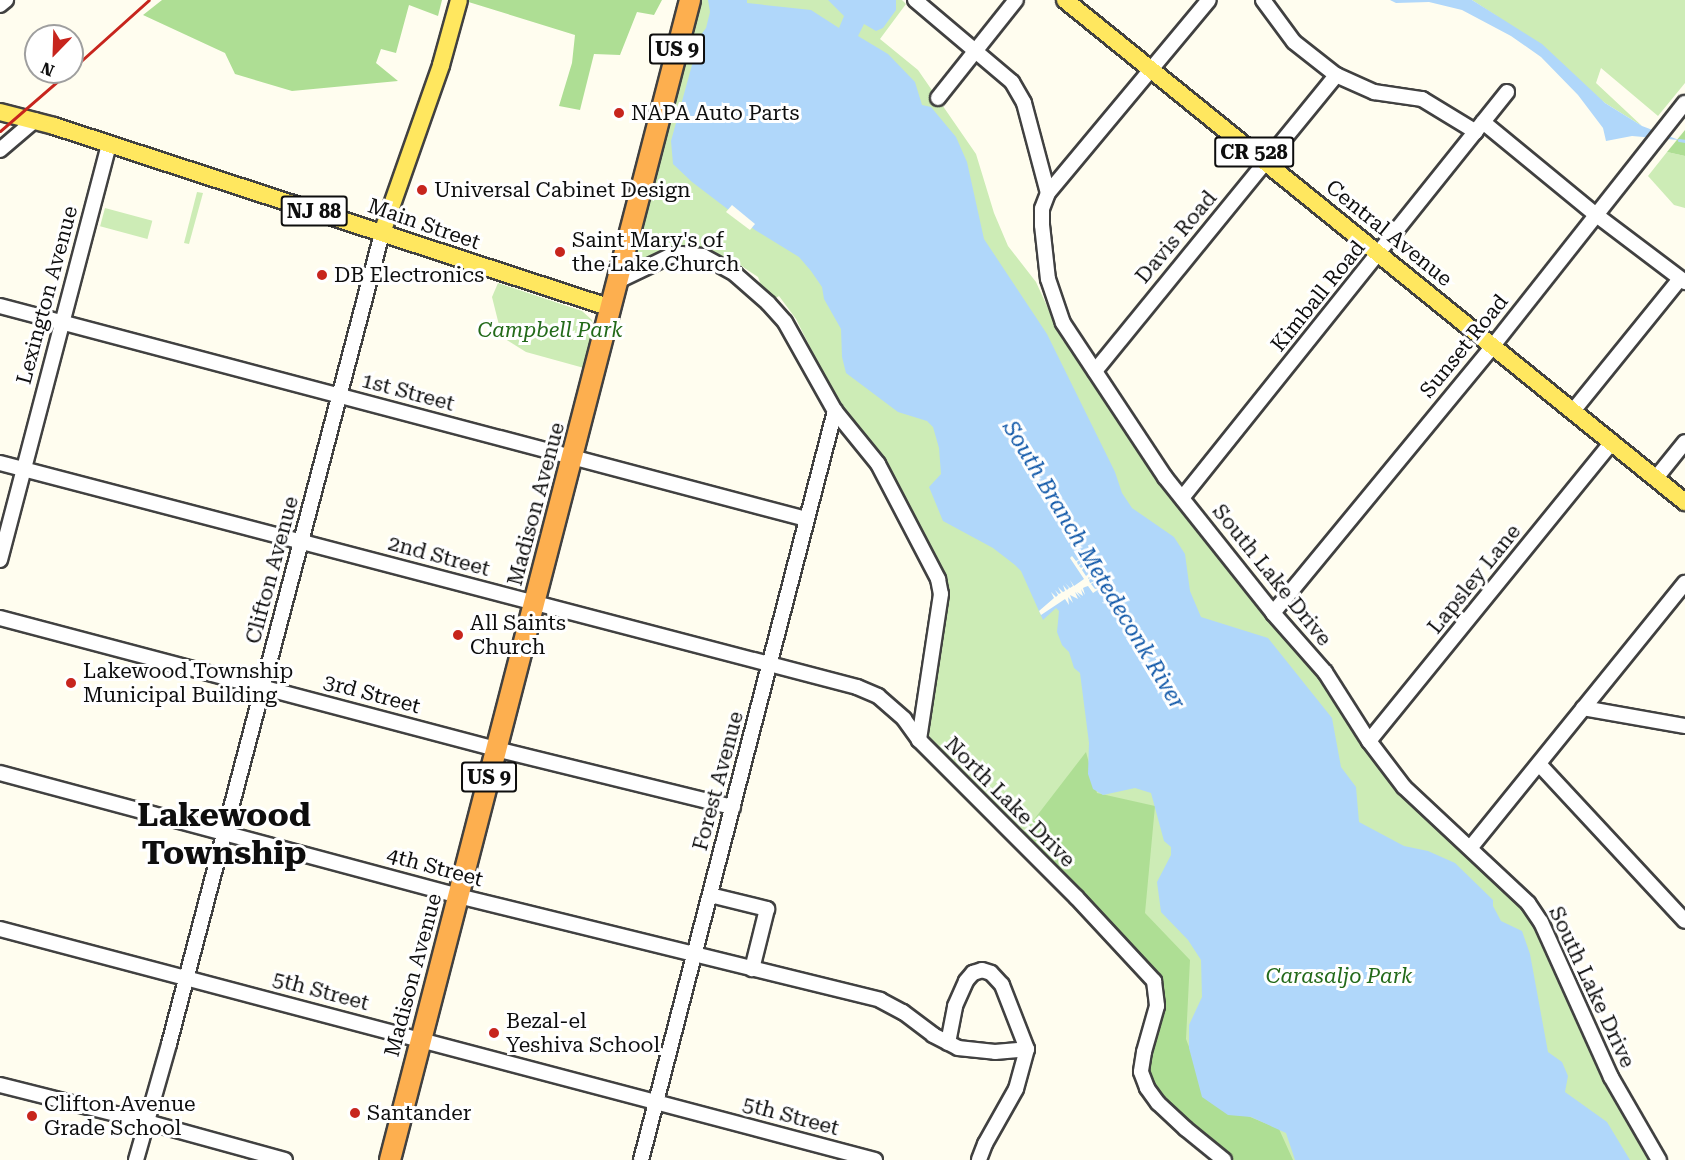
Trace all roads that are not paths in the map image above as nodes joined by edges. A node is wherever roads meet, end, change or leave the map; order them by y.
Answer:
1 (6, 0) edge
2 (459, 0) edge
3 (690, 0) edge
4 (915, 0) edge
5 (1016, 0) edge
6 (1065, 0) edge
7 (1209, 0) edge
8 (1263, 0) edge
9 (0, 5) edge
10 (976, 50) junction
11 (1150, 69) junction
12 (1335, 75) junction
13 (1507, 92) dead end
14 (938, 98) dead end
15 (1685, 103) edge
16 (0, 112) edge
17 (35, 120) junction
18 (1480, 127) junction
19 (109, 145) junction
20 (0, 150) edge
21 (1266, 162) junction
22 (1048, 193) junction
23 (1595, 214) junction
24 (382, 233) junction
25 (1379, 254) junction
26 (618, 281) junction
27 (1682, 281) edge
28 (0, 306) edge
29 (611, 308) junction
30 (61, 323) junction
31 (1492, 346) junction
32 (1095, 371) junction
33 (338, 395) junction
34 (835, 411) junction
35 (1573, 411) junction
36 (1612, 442) junction
37 (1685, 442) edge
38 (573, 458) junction
39 (0, 463) edge
40 (23, 469) junction
41 (1656, 478) junction
42 (1182, 498) junction
43 (1685, 502) edge
44 (806, 519) junction
45 (300, 541) junction
46 (0, 560) edge
47 (1685, 583) edge
48 (534, 603) junction
49 (1273, 613) junction
50 (0, 618) edge
51 (770, 665) junction
52 (263, 687) junction
53 (1583, 708) junction
54 (1685, 726) edge
55 (919, 740) junction
56 (1369, 741) junction
57 (496, 749) junction
58 (1539, 764) junction
59 (0, 773) edge
60 (733, 807) junction
61 (225, 834) junction
62 (1471, 847) junction
63 (458, 896) junction
64 (710, 896) junction
65 (1685, 921) edge
66 (0, 929) edge
67 (694, 955) junction
68 (752, 969) junction
69 (186, 977) junction
70 (420, 1041) junction
71 (948, 1043) junction
72 (1027, 1049) junction
73 (0, 1085) edge
74 (657, 1101) junction
75 (147, 1122) junction
76 (136, 1160) edge
77 (285, 1160) edge
78 (390, 1160) edge
79 (641, 1160) edge
80 (875, 1160) edge
81 (979, 1160) edge
82 (1224, 1160) edge
83 (1659, 1160) edge

1 - 9 street
2 - 24 main road
3 - 26 highway, Madison Avenue / US 9
4 - 10 street, South Lake Drive
5 - 10 street
6 - 11 main road, Central Avenue / CR 528
7 - 11 street
8 - 12 street
10 - 14 street
10 - 22 street, South Lake Drive
11 - 21 main road, Central Avenue / CR 528
11 - 22 street
12 - 18 street
12 - 21 street, Davis Road
13 - 18 street, Kimball Road
15 - 23 street, Sunset Road
16 - 17 main road, Main Street / NJ 88
17 - 19 main road, Main Street / NJ 88
17 - 20 street
18 - 23 street
18 - 25 street, Kimball Road
19 - 24 main road, Main Street / NJ 88
19 - 30 street, Lexington Avenue
21 - 25 main road, Central Avenue / CR 528
21 - 32 street, Davis Road
22 - 32 street, South Lake Drive
23 - 27 street
23 - 31 street, Sunset Road
24 - 29 main road, Main Street / NJ 88
24 - 33 street, Clifton Avenue
25 - 31 main road, Central Avenue / CR 528
25 - 42 street, Kimball Road
26 - 29 highway, Madison Avenue / US 9
26 - 34 street, North Lake Drive
27 - 35 street
28 - 30 street, 1st Street
29 - 38 highway, Madison Avenue / US 9
30 - 33 street, 1st Street
30 - 40 street, Lexington Avenue
31 - 35 main road, Central Avenue / CR 528
31 - 49 street, Sunset Road
32 - 42 street, South Lake Drive
33 - 38 street, 1st Street
33 - 45 street, Clifton Avenue
34 - 44 street, Forest Avenue
34 - 55 street, North Lake Drive
35 - 36 main road, Central Avenue / CR 528
36 - 41 main road, Central Avenue / CR 528
36 - 56 street, Lapsley Lane
37 - 41 street
38 - 44 street, 1st Street
38 - 48 highway, Madison Avenue / US 9
39 - 40 street, 2nd Street
40 - 45 street, 2nd Street
40 - 46 street, Lexington Avenue
41 - 43 main road, Central Avenue / CR 528
42 - 49 street, South Lake Drive
44 - 51 street, Forest Avenue
45 - 48 street, 2nd Street
45 - 52 street, Clifton Avenue
47 - 53 street
48 - 51 street, 2nd Street
48 - 57 highway, Madison Avenue / US 9
49 - 56 street, South Lake Drive
50 - 52 street, 3rd Street
51 - 55 street, 2nd Street
51 - 60 street, Forest Avenue
52 - 57 street, 3rd Street
52 - 61 street, Clifton Avenue
53 - 54 street
53 - 58 street
55 - 82 street, North Lake Drive
56 - 62 street, South Lake Drive
57 - 60 street, 3rd Street
57 - 63 highway, Madison Avenue / US 9
58 - 62 street
58 - 65 street
59 - 61 street, 4th Street
60 - 64 street, Forest Avenue
61 - 63 street, 4th Street
61 - 69 street, Clifton Avenue
62 - 83 street, South Lake Drive
63 - 67 street, 4th Street
63 - 70 highway, Madison Avenue / US 9
64 - 67 street, Forest Avenue
64 - 68 street
66 - 69 street, 5th Street
67 - 68 street, 4th Street
67 - 74 street, Forest Avenue
68 - 71 street, 4th Street
69 - 70 street, 5th Street
69 - 75 street, Clifton Avenue
70 - 74 street, 5th Street
70 - 78 highway, Madison Avenue / US 9
71 - 72 street
71 - 72 street
72 - 81 street
73 - 75 street
74 - 79 street, Forest Avenue
74 - 80 street, 5th Street
75 - 76 street, Clifton Avenue
75 - 77 street

